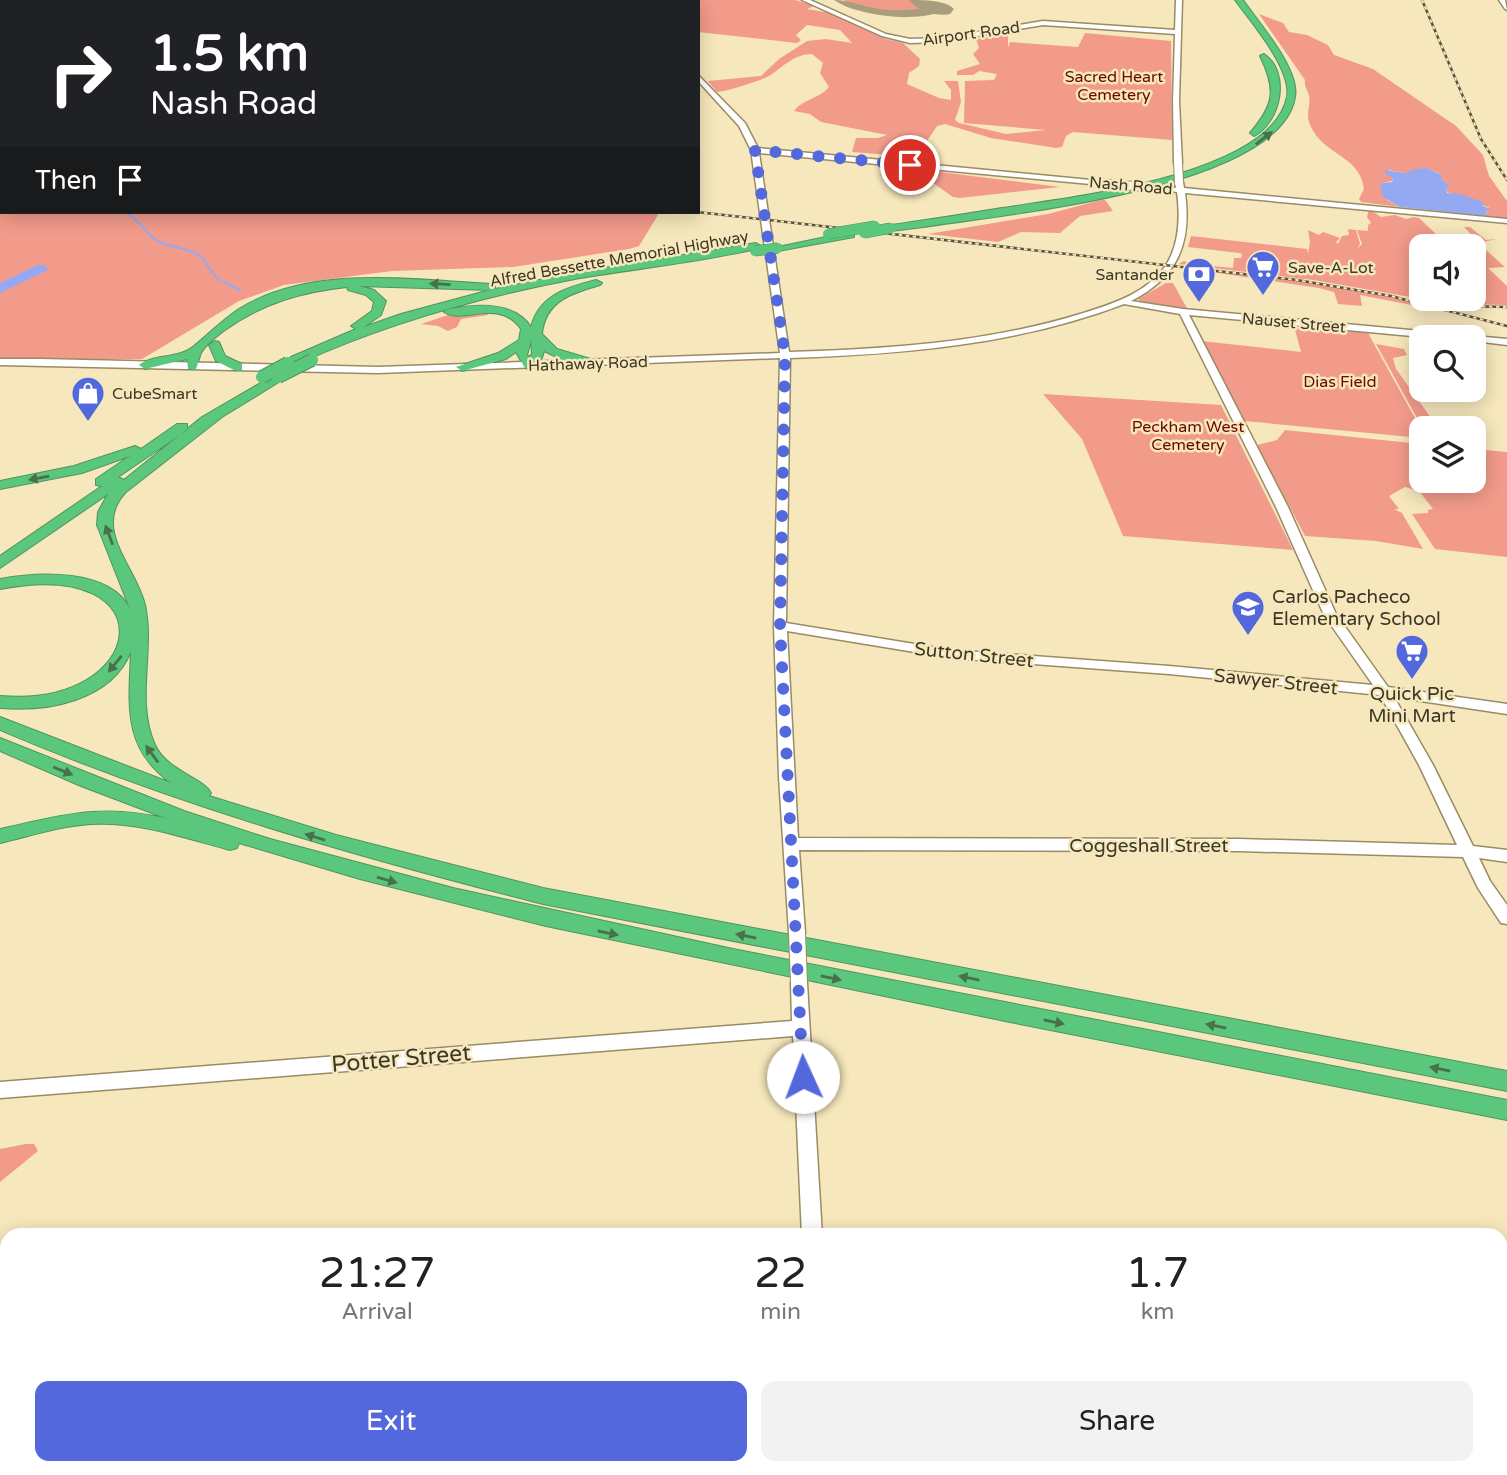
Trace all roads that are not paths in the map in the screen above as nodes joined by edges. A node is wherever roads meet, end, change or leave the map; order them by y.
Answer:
1 (805, 0) edge
2 (1179, 0) edge
3 (1228, 0) edge
4 (1239, 0) edge
5 (1502, 0) edge
6 (1507, 8) edge
7 (1177, 32) junction
8 (700, 79) edge
9 (755, 150) junction
10 (1180, 186) junction
11 (1507, 221) edge
12 (778, 245) junction
13 (756, 249) junction
14 (677, 265) junction
15 (533, 285) junction
16 (1122, 301) junction
17 (1183, 312) junction
18 (430, 315) junction
19 (1409, 333) edge
20 (531, 338) junction
21 (1486, 339) edge
22 (1507, 342) edge
23 (215, 345) junction
24 (197, 350) junction
25 (785, 356) junction
26 (302, 359) junction
27 (0, 362) edge
28 (590, 363) junction
29 (145, 365) junction
30 (529, 365) junction
31 (192, 366) junction
32 (238, 367) junction
33 (462, 367) junction
34 (215, 410) junction
35 (0, 485) edge
36 (0, 551) edge
37 (0, 563) edge
38 (0, 584) edge
39 (780, 626) junction
40 (1170, 670) joint
41 (1384, 691) junction
42 (0, 702) edge
43 (1507, 709) edge
44 (0, 723) edge
45 (0, 744) edge
46 (273, 824) junction
47 (0, 836) edge
48 (791, 844) junction
49 (1467, 850) junction
50 (1507, 856) edge
51 (321, 861) junction
52 (1507, 918) edge
53 (801, 1028) junction
54 (1507, 1082) edge
55 (0, 1090) edge
56 (1507, 1110) edge
57 (812, 1228) edge

1 - 7 main road, Airport Road
2 - 7 main road
3 - 12 highway, Alfred Bessette Memorial Highway, bridge
12 -> 4 highway, Alfred Bessette Memorial Highway, bridge
5 - 6 main road
7 - 10 main road, bridge
8 - 9 main road
9 - 10 main road, Nash Road, bridge
9 - 25 main road
10 - 11 main road, Nash Road
10 - 16 main road, Hathaway Road
12 - 13 highway, Alfred Bessette Memorial Highway, bridge
13 - 14 highway, Alfred Bessette Memorial Highway
13 - 15 highway, Alfred Bessette Memorial Highway
14 - 18 highway, Alfred Bessette Memorial Highway
14 - 20 highway
15 -> 24 highway
15 - 26 highway, Alfred Bessette Memorial Highway
16 - 17 main road, Nauset Street
16 - 25 main road, Hathaway Road
17 - 19 main road, Nauset Street
17 - 41 main road
18 - 20 highway
18 - 26 highway, Alfred Bessette Memorial Highway
20 - 28 highway
20 - 30 highway
20 - 33 highway
21 - 22 main road
23 - 26 highway
23 - 31 highway
23 - 32 highway
24 - 29 highway
24 - 31 highway
25 - 28 main road, Hathaway Road
25 - 39 main road
26 - 34 highway, Alfred Bessette Memorial Highway, bridge
26 - 34 highway, Alfred Bessette Memorial Highway, bridge
27 - 29 main road, Hathaway Road
28 - 30 main road, Hathaway Road
29 - 31 main road, Hathaway Road
30 - 33 main road, Hathaway Road
31 - 32 main road, Hathaway Road
32 - 33 main road, Hathaway Road
34 -> 35 highway
34 - 36 highway, Alfred Bessette Memorial Highway
34 - 37 highway, Alfred Bessette Memorial Highway
46 -> 34 highway
38 -> 42 highway
39 - 40 main road, Sutton Street
39 - 48 main road
40 - 41 main road, Sawyer Street
41 - 43 main road, Sawyer Street
41 - 49 main road
44 - 46 highway
45 -> 51 highway
54 -> 46 highway
47 - 51 highway
48 - 49 main road, Coggeshall Street
48 - 53 main road, bridge
49 - 50 main road, Coggeshall Street
49 - 52 main road
51 -> 56 highway
53 - 55 main road, Potter Street
53 - 57 main road

